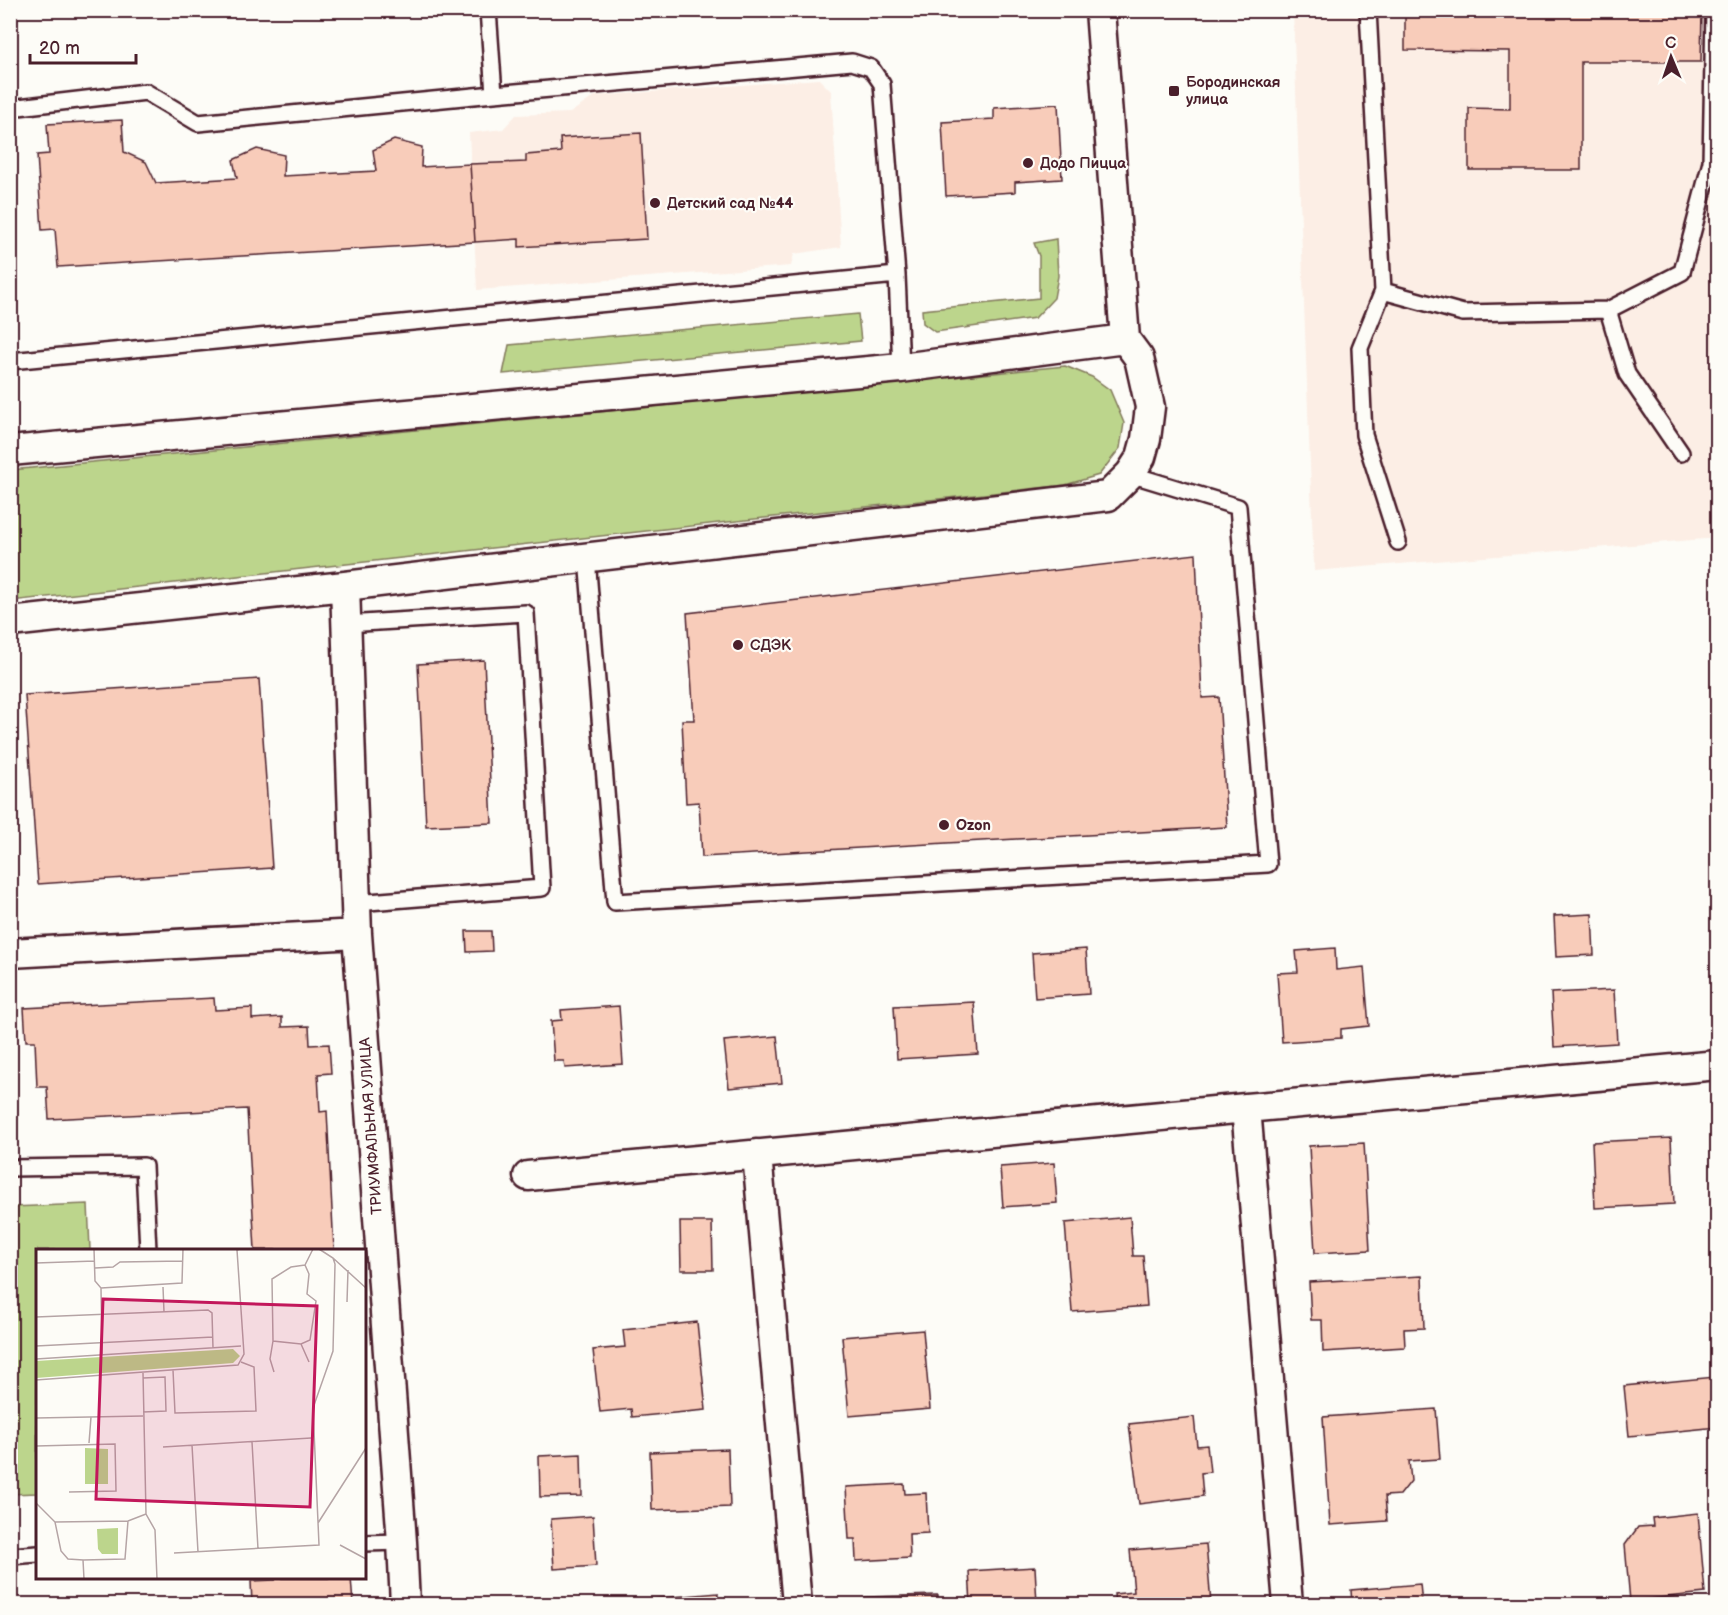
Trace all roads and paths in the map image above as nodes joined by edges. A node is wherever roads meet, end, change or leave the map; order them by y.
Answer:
1 (488, 10) edge
2 (1100, 10) edge
3 (1368, 10) edge
4 (1714, 10) edge
5 (494, 94) junction
6 (10, 108) edge
7 (897, 275) junction
8 (1383, 291) junction
9 (1608, 310) junction
10 (1125, 339) junction
11 (10, 361) edge
12 (901, 368) junction
13 (10, 452) edge
14 (1681, 453) dead end
15 (1130, 474) junction
16 (1398, 542) dead end
17 (587, 558) junction
18 (345, 586) junction
19 (10, 622) edge
20 (346, 624) junction
21 (356, 903) junction
22 (357, 934) junction
23 (10, 953) edge
24 (1718, 1065) edge
25 (1246, 1108) junction
26 (758, 1154) junction
27 (10, 1168) edge
28 (528, 1176) dead end
29 (148, 1249) edge
30 (402, 1542) junction
31 (366, 1543) edge
32 (36, 1554) edge
33 (10, 1556) edge
34 (405, 1605) edge
35 (798, 1605) edge
36 (1288, 1605) edge

1 - 5 lane
2 - 10 street
3 - 8 lane
4 - 9 lane
5 - 6 lane
5 - 7 lane
7 - 11 lane
7 - 12 lane
8 - 9 lane
8 - 16 lane
9 - 14 lane
10 - 12 street
10 - 15 street
12 - 13 street
15 - 17 street
15 - 17 lane
17 - 18 street
18 - 19 street
18 - 20 street, ТРИУМФАЛЬНАЯ УЛИЦА
20 - 21 street, ТРИУМФАЛЬНАЯ УЛИЦА
20 - 21 lane
21 - 22 street, ТРИУМФАЛЬНАЯ УЛИЦА
22 - 23 street
22 - 30 street, ТРИУМФАЛЬНАЯ УЛИЦА
24 - 25 street
25 - 26 street
25 - 36 street
26 - 28 street
26 - 35 street
27 - 29 lane
30 - 31 lane
30 - 34 street, ТРИУМФАЛЬНАЯ УЛИЦА
32 - 33 lane

